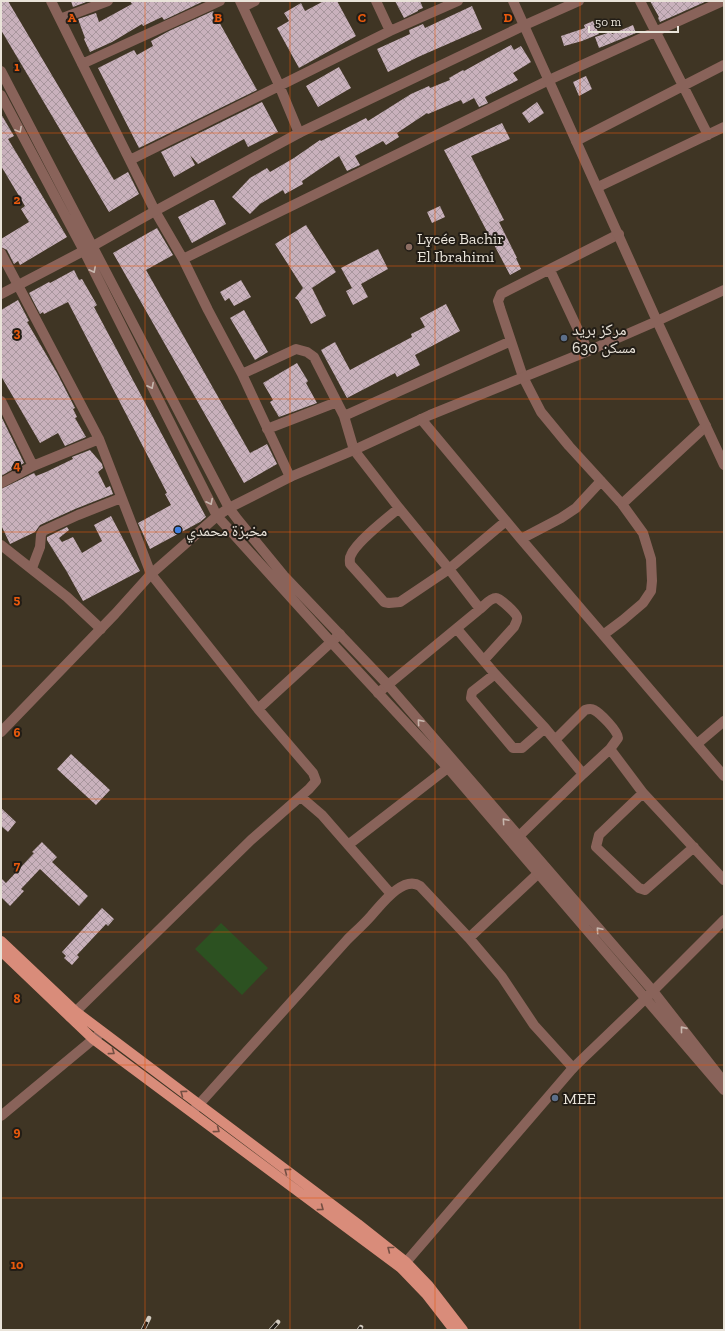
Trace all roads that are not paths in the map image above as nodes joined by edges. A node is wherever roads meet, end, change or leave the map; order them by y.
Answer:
1 (51, 1) edge
2 (108, 1) edge
3 (220, 1) edge
4 (255, 1) edge
5 (376, 1) edge
6 (458, 1) edge
7 (513, 1) edge
8 (579, 1) edge
9 (640, 1) edge
10 (723, 1) edge
11 (241, 4) edge
12 (60, 19) junction
13 (525, 25) junction
14 (390, 31) junction
15 (655, 31) junction
16 (82, 64) junction
17 (724, 65) edge
18 (1, 71) edge
19 (550, 80) junction
20 (279, 85) junction
21 (683, 87) junction
22 (1, 95) edge
23 (724, 127) edge
24 (299, 133) junction
25 (708, 135) junction
26 (576, 141) junction
27 (130, 160) junction
28 (598, 187) junction
29 (155, 211) junction
30 (619, 234) junction
31 (93, 246) junction
32 (84, 251) junction
33 (1, 253) edge
34 (183, 259) junction
35 (550, 270) junction
36 (18, 286) junction
37 (724, 290) edge
38 (1, 294) edge
39 (657, 321) junction
40 (510, 341) junction
41 (588, 351) junction
42 (242, 374) junction
43 (523, 377) junction
44 (1, 401) edge
45 (337, 402) junction
46 (344, 416) junction
47 (421, 419) junction
48 (706, 426) junction
49 (267, 429) junction
50 (99, 439) junction
51 (354, 450) junction
52 (724, 465) edge
53 (33, 466) junction
54 (290, 477) junction
55 (601, 481) junction
56 (1, 483) edge
57 (121, 498) junction
58 (622, 504) junction
59 (229, 508) junction
60 (398, 508) junction
61 (217, 516) junction
62 (506, 521) junction
63 (521, 539) junction
64 (1, 545) edge
65 (32, 568) junction
66 (450, 569) junction
67 (151, 574) junction
68 (480, 609) junction
69 (101, 629) junction
70 (457, 629) junction
71 (340, 634) junction
72 (603, 635) junction
73 (331, 642) junction
74 (484, 660) junction
75 (495, 674) junction
76 (388, 686) junction
77 (378, 693) junction
78 (258, 709) junction
79 (724, 720) edge
80 (545, 728) junction
81 (1, 732) edge
82 (554, 740) junction
83 (697, 744) junction
84 (610, 749) junction
85 (451, 765) junction
86 (583, 774) junction
87 (724, 776) edge
88 (643, 793) junction
89 (301, 797) junction
90 (516, 840) junction
91 (348, 845) junction
92 (694, 847) junction
93 (542, 870) junction
94 (724, 880) edge
95 (391, 894) junction
96 (724, 920) edge
97 (469, 938) junction
98 (1, 941) edge
99 (1, 951) edge
100 (649, 995) junction
101 (72, 1014) junction
102 (102, 1032) junction
103 (94, 1038) junction
104 (573, 1068) junction
105 (724, 1082) edge
106 (724, 1090) edge
107 (196, 1108) junction
108 (1, 1116) edge
109 (403, 1265) junction
110 (454, 1330) edge
111 (463, 1330) edge

1 - 12 street
2 - 12 street
3 - 16 street
4 - 11 street
5 - 14 street
6 - 14 street
7 - 13 street
8 - 13 street
9 - 15 street
10 - 15 street
11 - 20 street
12 - 16 street
13 - 19 street
13 - 24 street
14 - 20 street
15 - 19 street
15 - 21 street
16 - 27 street
17 - 21 street
18 - 31 street
19 - 26 street
19 - 34 street
20 - 24 street
20 - 27 street
21 - 25 street
21 - 26 street
22 -> 32 street
23 - 25 street
24 - 29 street
25 - 28 street
26 - 28 street
27 - 29 street
28 - 30 street
29 - 31 street
29 - 34 street
30 - 35 street
30 - 39 street
31 - 32 street
31 - 59 street
32 - 36 street
32 -> 61 street
33 - 36 street
34 - 42 street
35 - 40 street
35 - 41 street
36 - 38 street
36 - 50 street
37 - 39 street
39 - 41 street
39 - 48 street
40 - 43 street
40 - 46 street
41 - 43 street
42 - 45 street
42 - 49 street
43 - 47 street
43 - 55 street
44 - 53 street
45 - 46 street
45 - 49 street
46 - 51 street
47 - 51 street
47 - 62 street
48 - 52 street
48 - 58 street
49 - 54 street
50 - 53 street
50 - 57 street
51 - 54 street
51 - 60 street
53 - 56 street
54 - 59 street
55 - 58 street
55 - 63 street
57 - 65 street
57 - 67 street
58 - 72 street
59 - 61 street
59 - 71 street
60 - 66 street
60 - 66 street
61 - 67 street
61 - 73 street
62 - 63 street
62 - 66 street
63 - 72 street
64 - 65 street
65 - 69 street
66 - 68 street
67 - 69 street
67 - 78 street
68 - 70 street
68 - 74 street
69 - 81 street
70 - 74 street
70 - 76 street
71 - 73 street
71 - 76 street
72 - 83 street
73 - 77 street
73 - 78 street
74 - 75 street
75 - 80 street
75 - 80 street
76 - 77 street
85 -> 76 street
77 - 85 street
78 - 89 street
79 - 83 street
80 - 82 street
82 - 84 street
82 - 86 street
83 - 87 street
84 - 86 street
84 - 88 street
85 - 90 street
85 - 91 street
86 - 90 street
88 - 92 street
88 - 92 street
89 - 91 street
89 - 101 street
90 - 93 street
91 - 95 street
92 - 94 street
93 - 97 street
93 - 100 street
95 - 97 street
95 - 107 street
96 - 100 street
97 - 104 street
98 - 101 main road
99 - 101 main road
100 - 104 street
105 -> 100 street
100 - 106 street
101 - 102 main road
101 - 103 main road
102 - 103 street
107 -> 102 main road
103 -> 107 main road
103 - 108 street
104 - 109 street
107 - 109 main road
109 - 110 main road
109 - 111 main road

